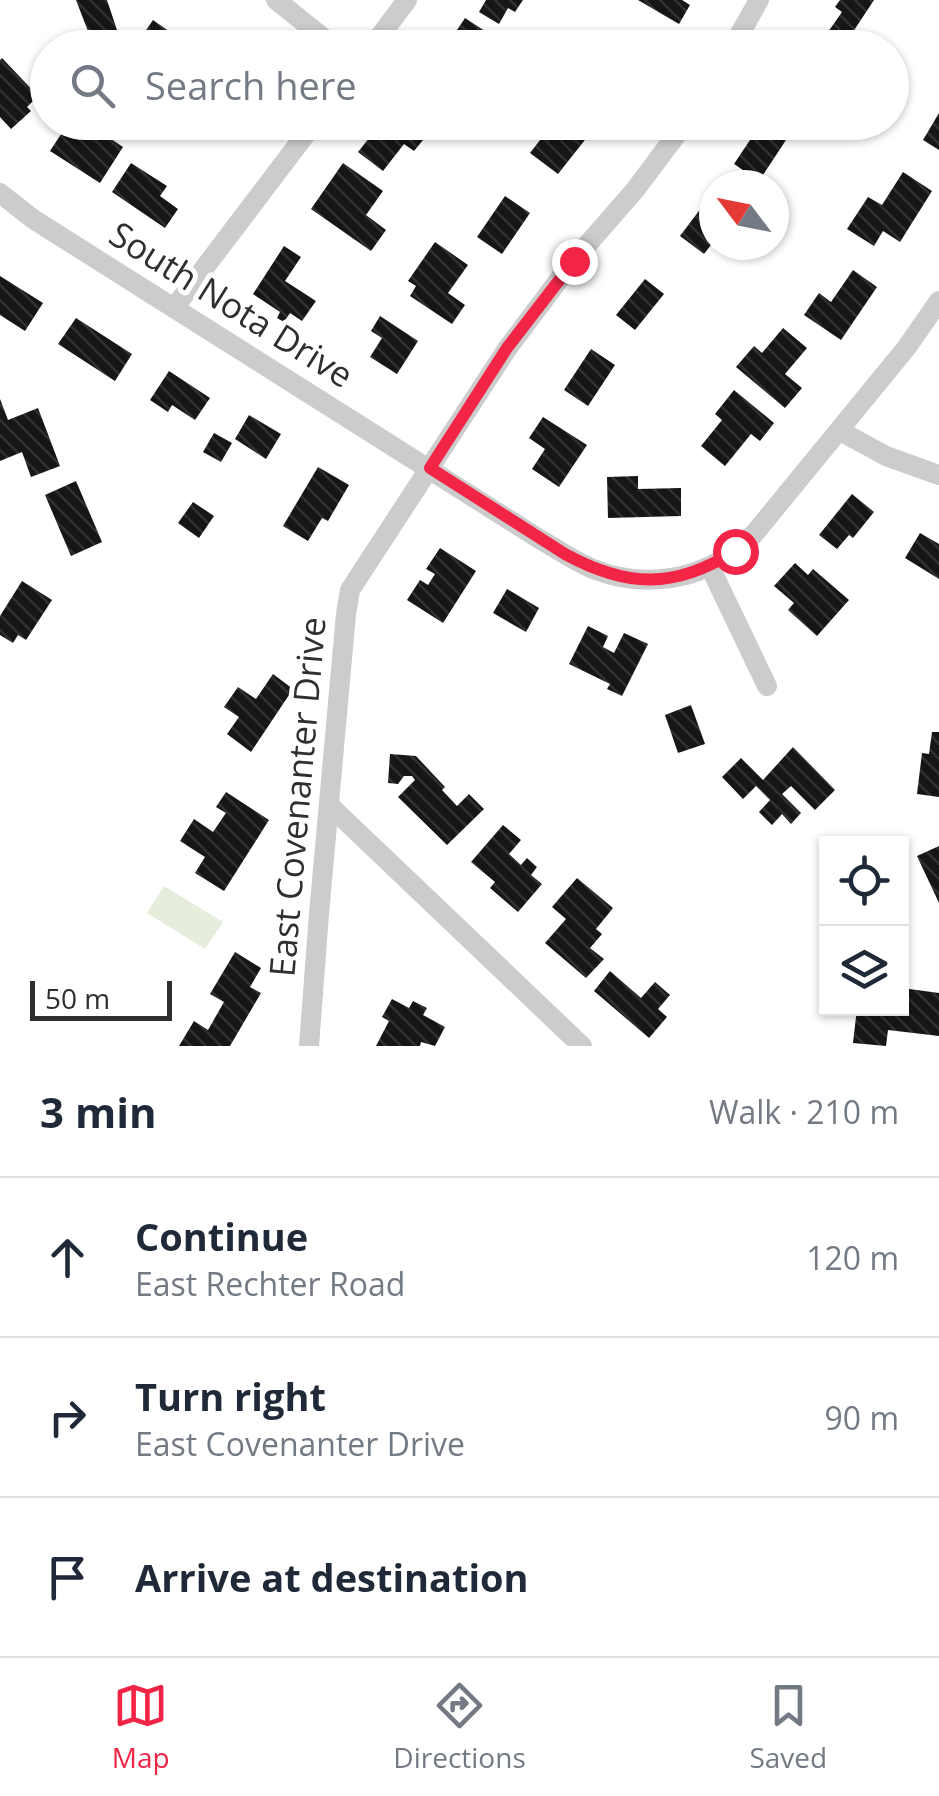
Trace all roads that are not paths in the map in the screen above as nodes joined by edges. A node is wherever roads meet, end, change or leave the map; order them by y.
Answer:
1 (276, 0) edge
2 (406, 0) edge
3 (758, 0) edge
4 (314, 30) edge
5 (385, 30) edge
6 (742, 30) edge
7 (301, 140) edge
8 (672, 140) edge
9 (0, 193) edge
10 (939, 301) edge
11 (174, 308) junction
12 (840, 431) junction
13 (430, 468) junction
14 (939, 475) edge
15 (710, 567) junction
16 (767, 686) dead end
17 (329, 805) junction
18 (310, 1046) edge
19 (582, 1046) edge

1 - 4 street
2 - 5 street
3 - 6 street
7 - 11 street
8 - 13 street, East Covenanter Drive
9 - 11 street, South Nota Drive
10 - 12 street
11 - 13 street, South Nota Drive
12 - 14 street
12 - 15 street
13 - 15 street, South Nota Drive
13 - 17 street, East Covenanter Drive
15 - 16 street
17 - 18 street, East Covenanter Drive
17 - 19 street

